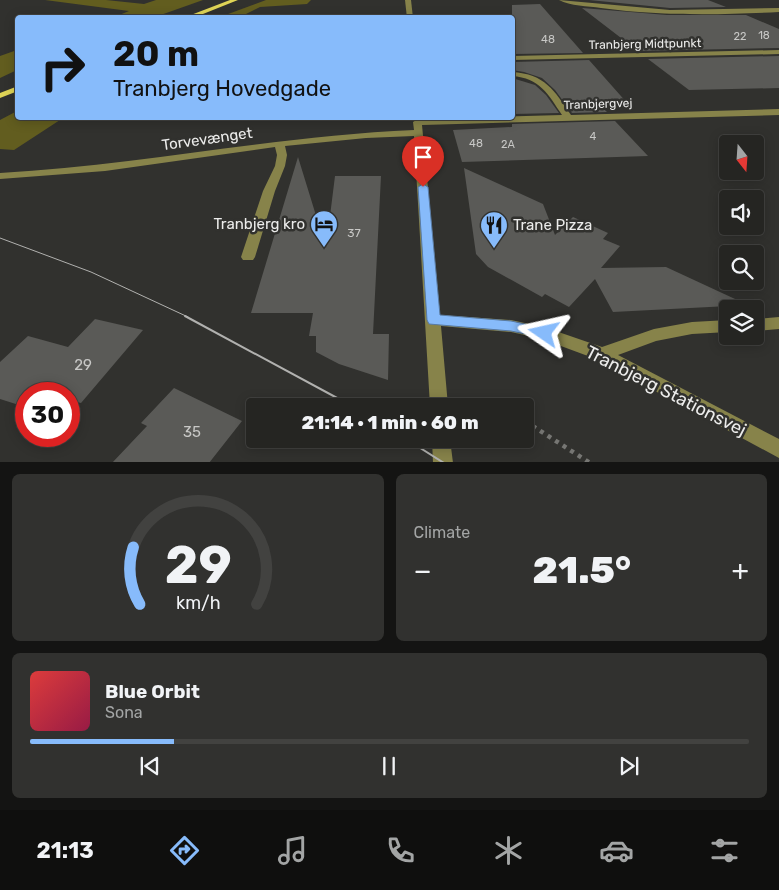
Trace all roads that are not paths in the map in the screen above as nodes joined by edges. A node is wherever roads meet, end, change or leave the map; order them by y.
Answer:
1 (235, 0) edge
2 (408, 0) edge
3 (562, 0) edge
4 (779, 10) edge
5 (194, 15) edge
6 (410, 15) edge
7 (778, 53) edge
8 (515, 58) edge
9 (515, 74) edge
10 (15, 89) edge
11 (0, 96) edge
12 (779, 112) edge
13 (568, 118) junction
14 (418, 124) edge
15 (279, 144) junction
16 (0, 176) edge
17 (248, 258) dead end
18 (434, 320) junction
19 (779, 323) edge
20 (764, 324) edge
21 (719, 326) edge
22 (602, 354) junction
23 (439, 398) edge
24 (442, 448) edge
25 (779, 449) edge
26 (443, 462) edge

1 - 5 main road
2 - 6 street
3 - 4 street
7 - 8 street, Tranbjerg Midtpunkt
9 - 13 street
10 - 11 main road
12 - 13 street, Tranbjergvej
13 - 14 street, Tranbjergvej
14 - 15 street, Torvevænget
14 - 18 street
15 - 16 street, Torvevænget
15 - 17 street
18 - 22 street, Tranbjerg Stationsvej
18 - 23 street
19 - 20 street
21 - 22 street
22 - 25 street, Tranbjerg Stationsvej
24 - 26 street

